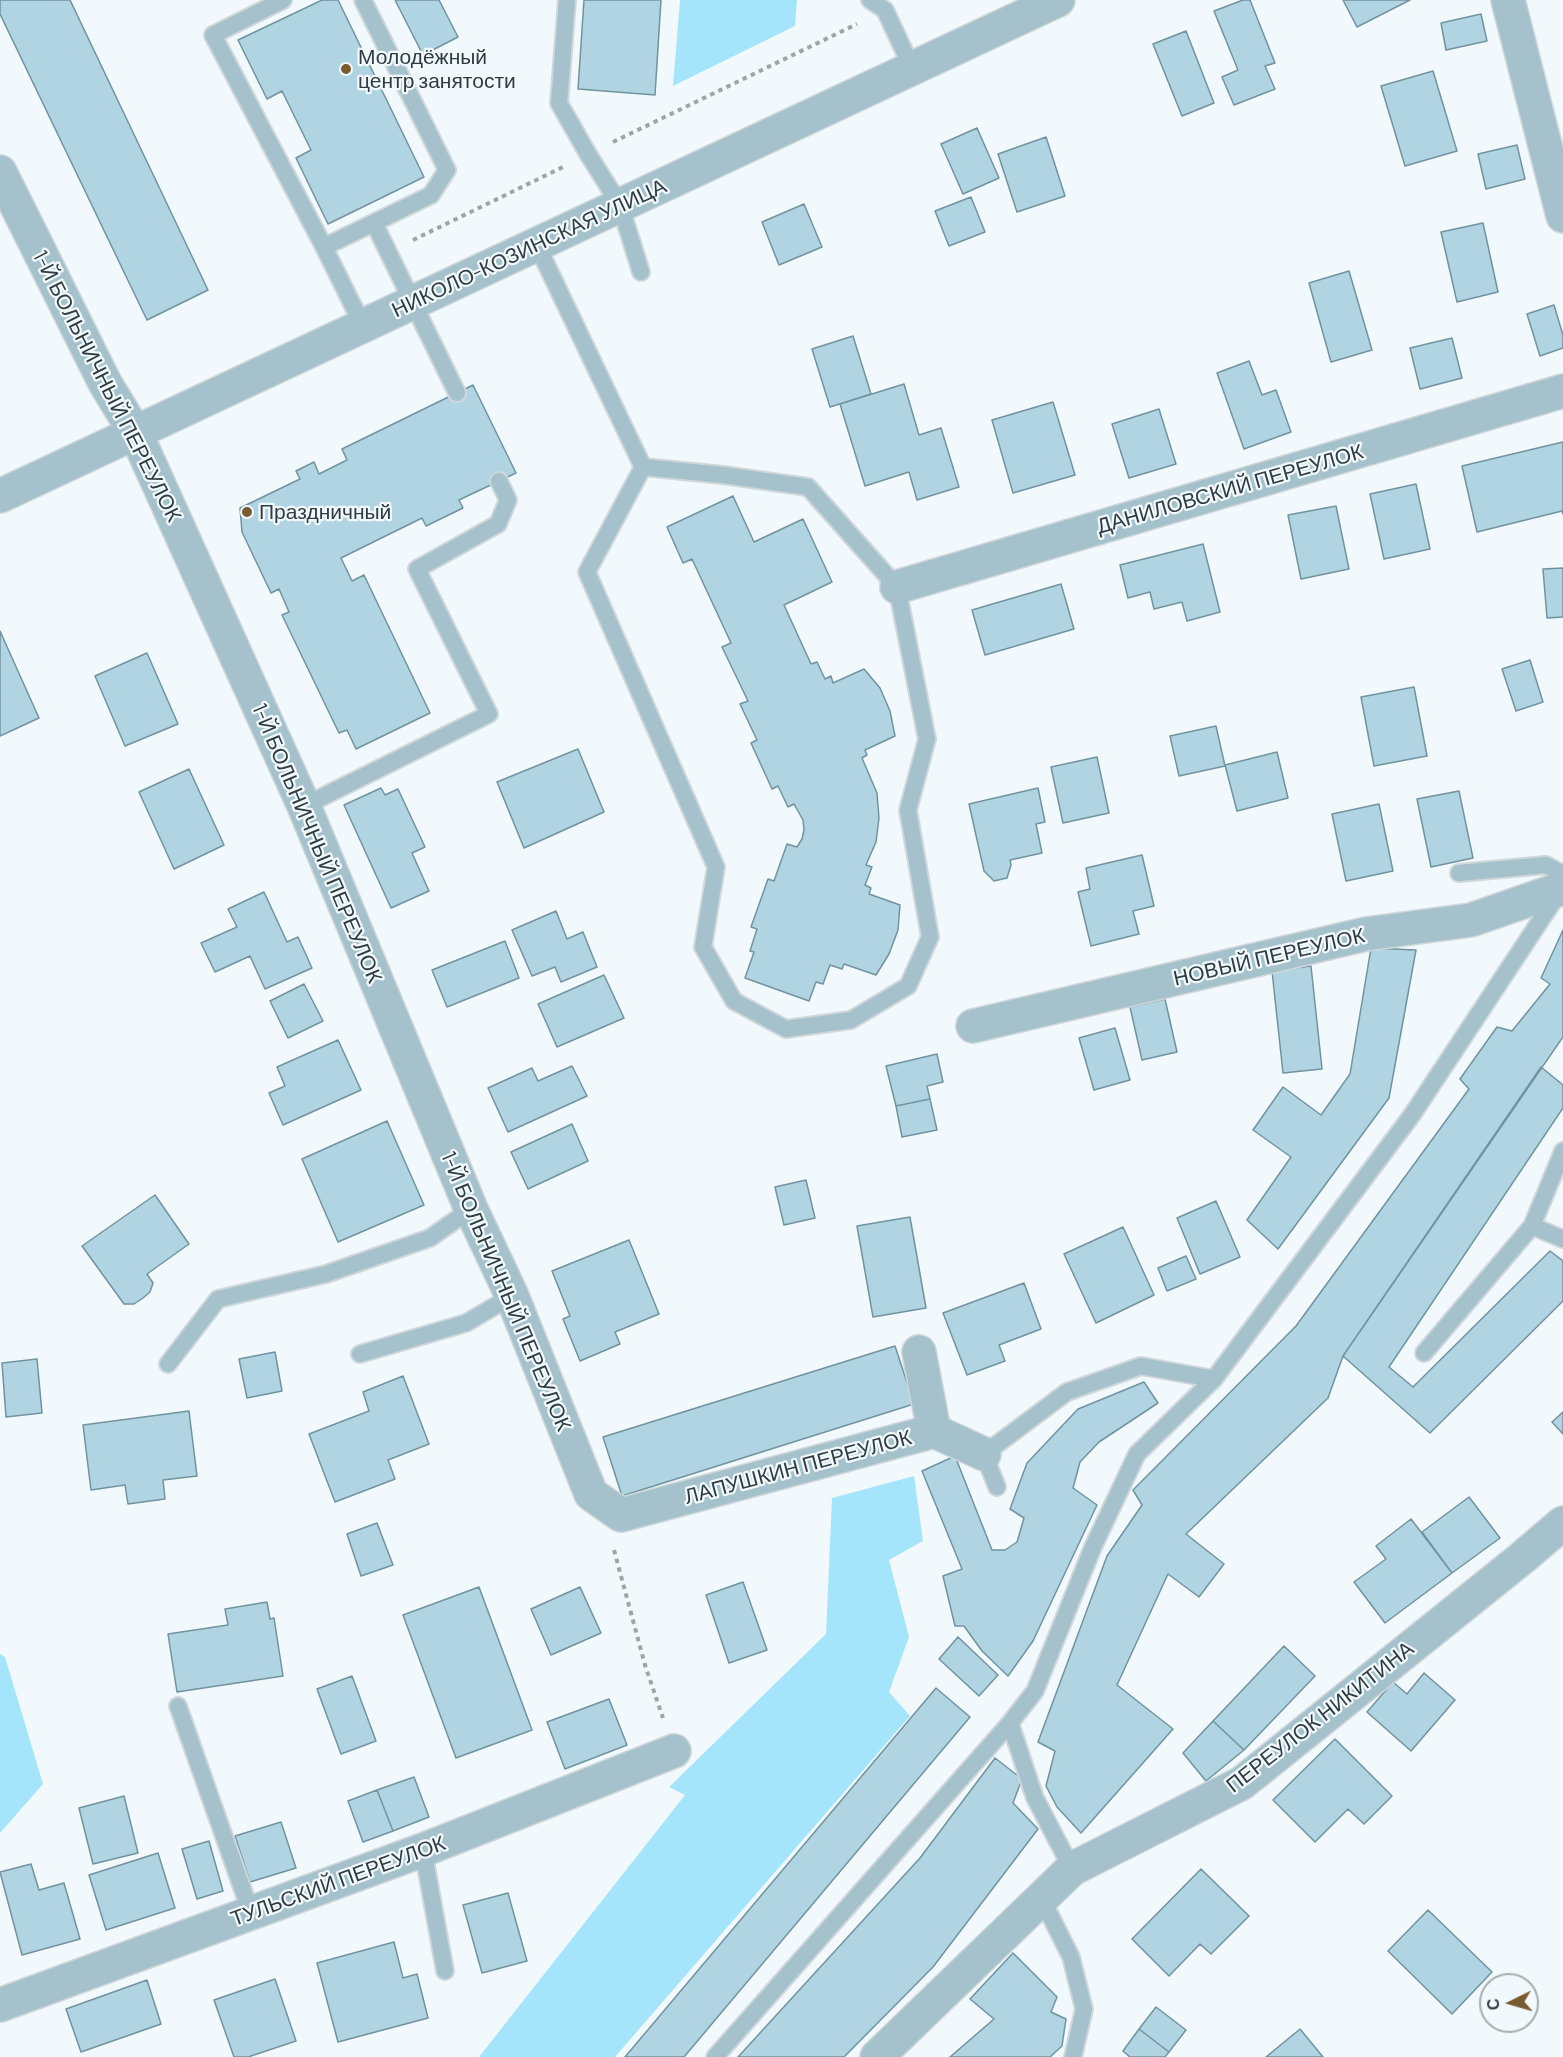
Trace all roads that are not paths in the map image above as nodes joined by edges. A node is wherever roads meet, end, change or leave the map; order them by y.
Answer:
1 (283, 0) edge
2 (363, 0) edge
3 (567, 0) edge
4 (870, 0) edge
5 (1058, 0) edge
6 (1508, 0) edge
7 (912, 68) junction
8 (0, 172) edge
9 (620, 205) junction
10 (1563, 216) edge
11 (374, 223) junction
12 (537, 245) junction
13 (324, 247) junction
14 (641, 272) dead end
15 (412, 303) junction
16 (363, 326) junction
17 (1563, 391) edge
18 (457, 393) dead end
19 (136, 434) junction
20 (643, 467) junction
21 (499, 481) dead end
22 (0, 496) edge
23 (897, 587) junction
24 (304, 806) junction
25 (1459, 873) dead end
26 (1563, 883) edge
27 (973, 1026) dead end
28 (1563, 1151) edge
29 (471, 1209) junction
30 (1532, 1226) junction
31 (1563, 1239) edge
32 (512, 1296) junction
33 (919, 1353) dead end
34 (1424, 1353) dead end
35 (360, 1354) dead end
36 (168, 1364) dead end
37 (1214, 1379) junction
38 (934, 1431) junction
39 (984, 1454) junction
40 (997, 1487) dead end
41 (621, 1515) joint
42 (1563, 1523) edge
43 (177, 1706) dead end
44 (1010, 1723) junction
45 (674, 1751) road end
46 (423, 1850) junction
47 (1072, 1869) junction
48 (1042, 1899) junction
49 (251, 1913) junction
50 (446, 1971) dead end
51 (0, 2005) edge
52 (715, 2057) edge
53 (877, 2057) edge
54 (1073, 2057) edge

1 - 13 lane
2 - 11 lane
3 - 9 lane
4 - 7 lane
5 - 7 street, НИКОЛО-КОЗИНСКАЯ УЛИЦА
6 - 10 street
7 - 9 street, НИКОЛО-КОЗИНСКАЯ УЛИЦА
8 - 19 street, 1-Й БОЛЬНИЧНЫЙ ПЕРЕУЛОК
9 - 12 street, НИКОЛО-КОЗИНСКАЯ УЛИЦА
9 - 14 lane
11 - 13 lane
11 - 15 lane
12 - 15 street, НИКОЛО-КОЗИНСКАЯ УЛИЦА
12 - 20 lane
13 - 16 lane
15 - 16 street, НИКОЛО-КОЗИНСКАЯ УЛИЦА
15 - 18 lane
16 - 19 street, НИКОЛО-КОЗИНСКАЯ УЛИЦА
17 - 23 street, ДАНИЛОВСКИЙ ПЕРЕУЛОК
19 - 22 street, НИКОЛО-КОЗИНСКАЯ УЛИЦА
19 - 24 street, 1-Й БОЛЬНИЧНЫЙ ПЕРЕУЛОК
20 - 23 lane
20 - 23 lane
21 - 24 lane
24 - 29 street, 1-Й БОЛЬНИЧНЫЙ ПЕРЕУЛОК
25 - 26 lane
26 - 27 street, НОВЫЙ ПЕРЕУЛОК
26 - 37 lane
28 - 30 lane
29 - 32 street, 1-Й БОЛЬНИЧНЫЙ ПЕРЕУЛОК
29 - 36 lane
30 - 31 lane
30 - 34 lane
32 - 35 lane
32 - 41 street, 1-Й БОЛЬНИЧНЫЙ ПЕРЕУЛОК
33 - 38 street, ЛАПУШКИН ПЕРЕУЛОК
37 - 39 lane
37 - 44 lane
38 - 39 street
38 - 41 street, ЛАПУШКИН ПЕРЕУЛОК
39 - 40 lane
42 - 47 street, ПЕРЕУЛОК НИКИТИНА
43 - 49 lane
44 - 47 lane
44 - 52 lane
45 - 46 street, ТУЛЬСКИЙ ПЕРЕУЛОК
46 - 49 street, ТУЛЬСКИЙ ПЕРЕУЛОК
46 - 50 lane
47 - 48 street, ПЕРЕУЛОК НИКИТИНА
48 - 53 street, ПЕРЕУЛОК НИКИТИНА
48 - 54 lane
49 - 51 street, ТУЛЬСКИЙ ПЕРЕУЛОК

